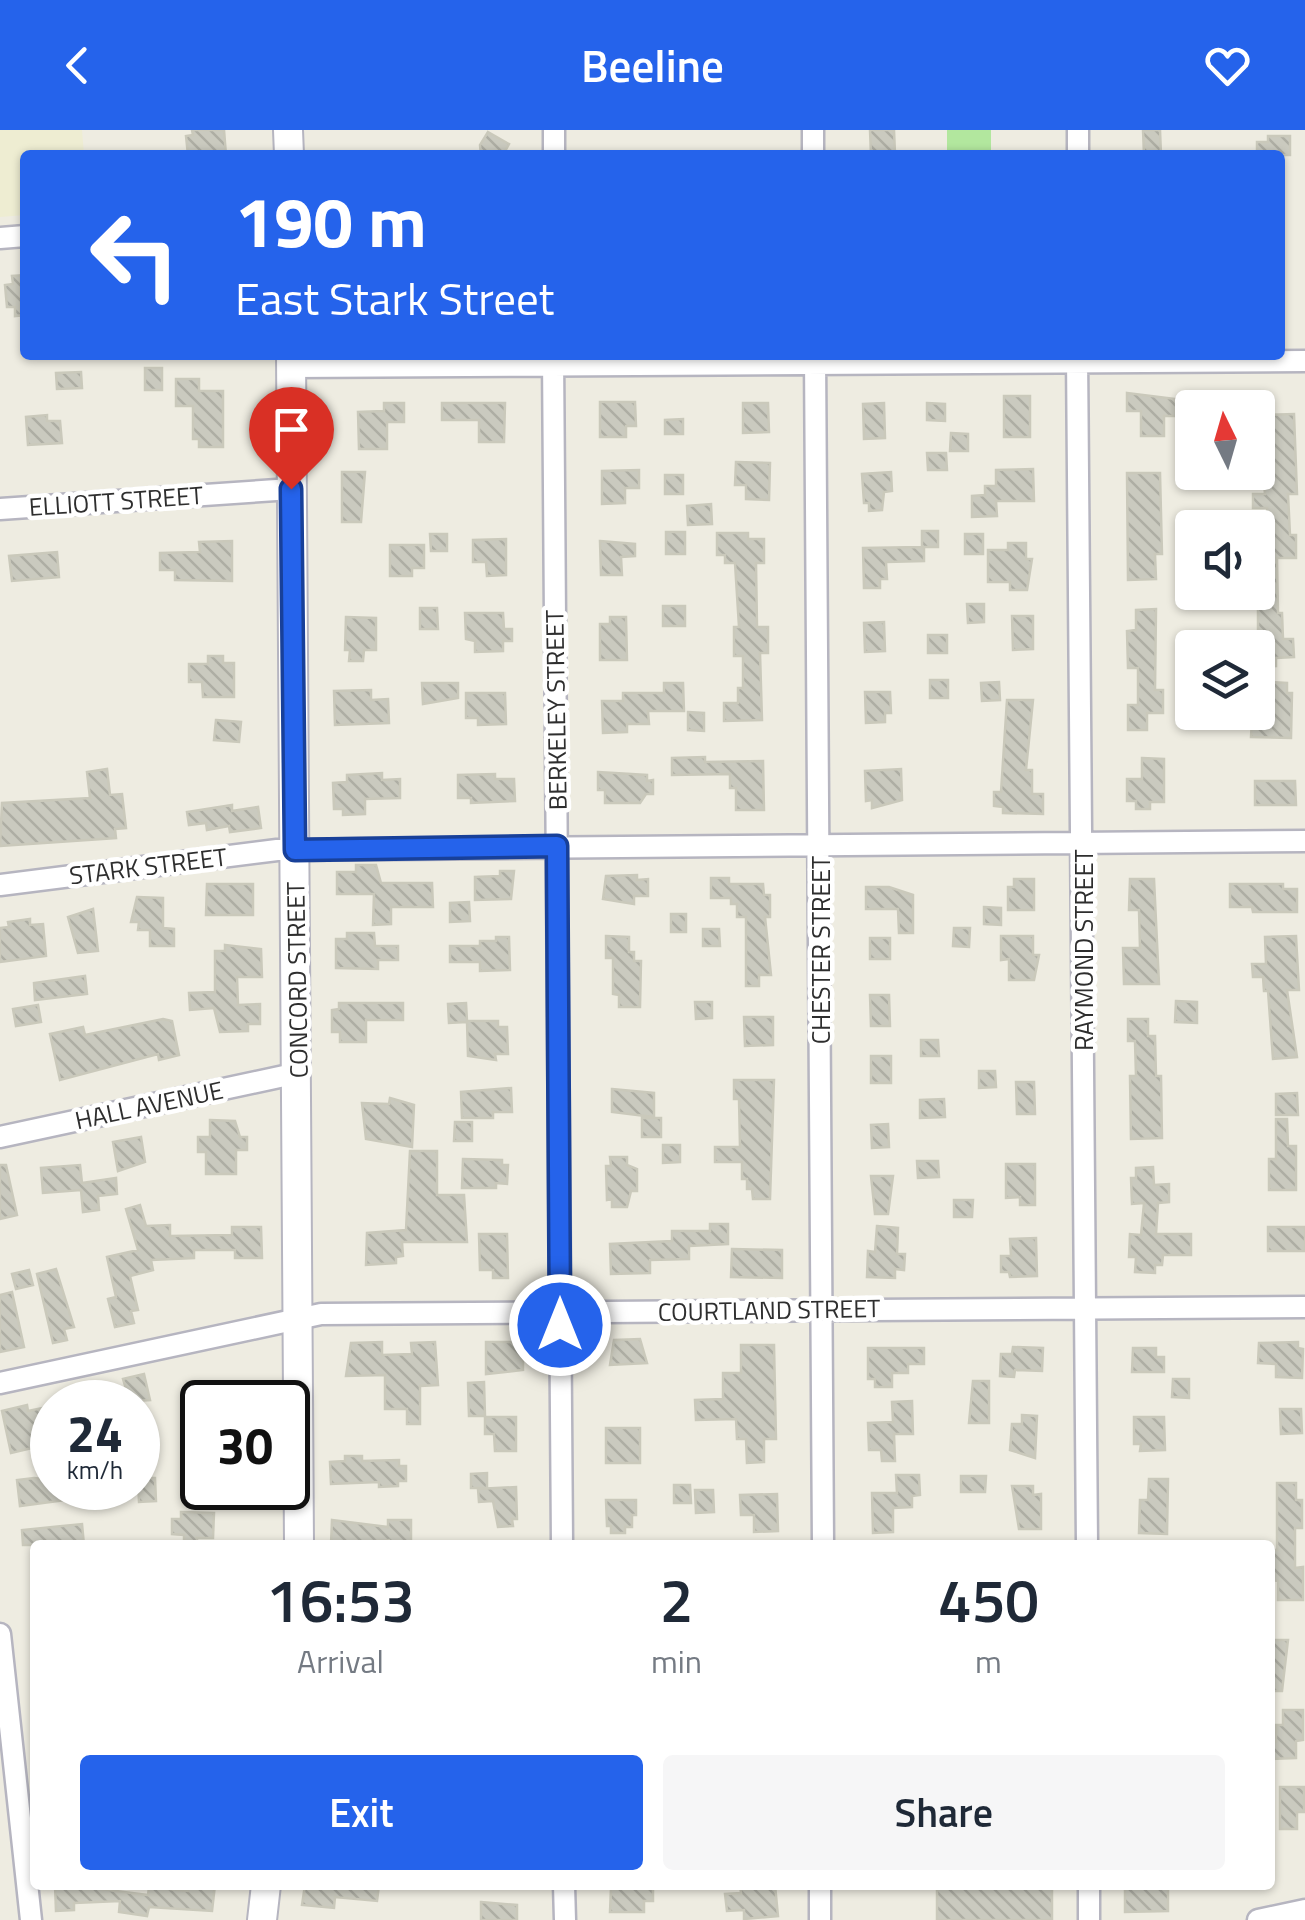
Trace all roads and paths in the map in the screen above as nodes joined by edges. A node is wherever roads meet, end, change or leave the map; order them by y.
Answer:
1 (815, 360) edge
2 (1076, 360) edge
3 (1190, 360) edge
4 (291, 361) edge
5 (552, 361) edge
6 (1305, 361) edge
7 (291, 489) junction
8 (0, 509) edge
9 (1305, 841) edge
10 (1084, 842) junction
11 (820, 844) junction
12 (557, 846) junction
13 (295, 850) junction
14 (0, 885) edge
15 (298, 1073) junction
16 (0, 1136) edge
17 (1305, 1307) edge
18 (1085, 1308) junction
19 (822, 1310) junction
20 (560, 1313) junction
21 (298, 1318) junction
22 (0, 1383) edge
23 (299, 1540) edge
24 (562, 1540) edge
25 (822, 1540) edge
26 (1087, 1540) edge
27 (0, 1634) edge
28 (4, 1708) edge
29 (27, 1806) edge
30 (265, 1890) edge
31 (564, 1890) edge
32 (820, 1890) edge
33 (1089, 1890) edge
34 (1305, 1910) edge
35 (31, 1920) edge
36 (262, 1920) edge
37 (565, 1920) edge
38 (820, 1920) edge
39 (1089, 1920) edge
40 (1258, 1920) edge

1 - 5 street
1 - 11 street, CHESTER STREET
2 - 10 street, RAYMOND STREET
3 - 6 street
4 - 5 street
4 - 7 main road, CONCORD STREET
5 - 12 street, BERKELEY STREET
7 - 8 street, ELLIOTT STREET
7 - 13 main road, CONCORD STREET
9 - 10 street, STARK STREET
10 - 11 street, STARK STREET
10 - 18 street, RAYMOND STREET
11 - 12 street, STARK STREET
11 - 19 street, CHESTER STREET
12 - 13 street, STARK STREET
12 - 20 street, BERKELEY STREET
13 - 14 street, STARK STREET
13 - 15 main road, CONCORD STREET
15 - 16 street, HALL AVENUE
15 - 21 main road, CONCORD STREET
17 - 18 street, COURTLAND STREET
18 - 19 street, COURTLAND STREET
18 - 26 street, RAYMOND STREET
19 - 20 street, COURTLAND STREET
19 - 25 street, CHESTER STREET
20 - 21 street, COURTLAND STREET
20 - 24 street, BERKELEY STREET
21 - 22 street, COURTLAND STREET
21 - 23 main road, CONCORD STREET
27 - 28 street
28 - 29 street
29 - 35 street
30 - 36 main road
31 - 37 street
32 - 38 street
33 - 39 street
34 - 40 street

